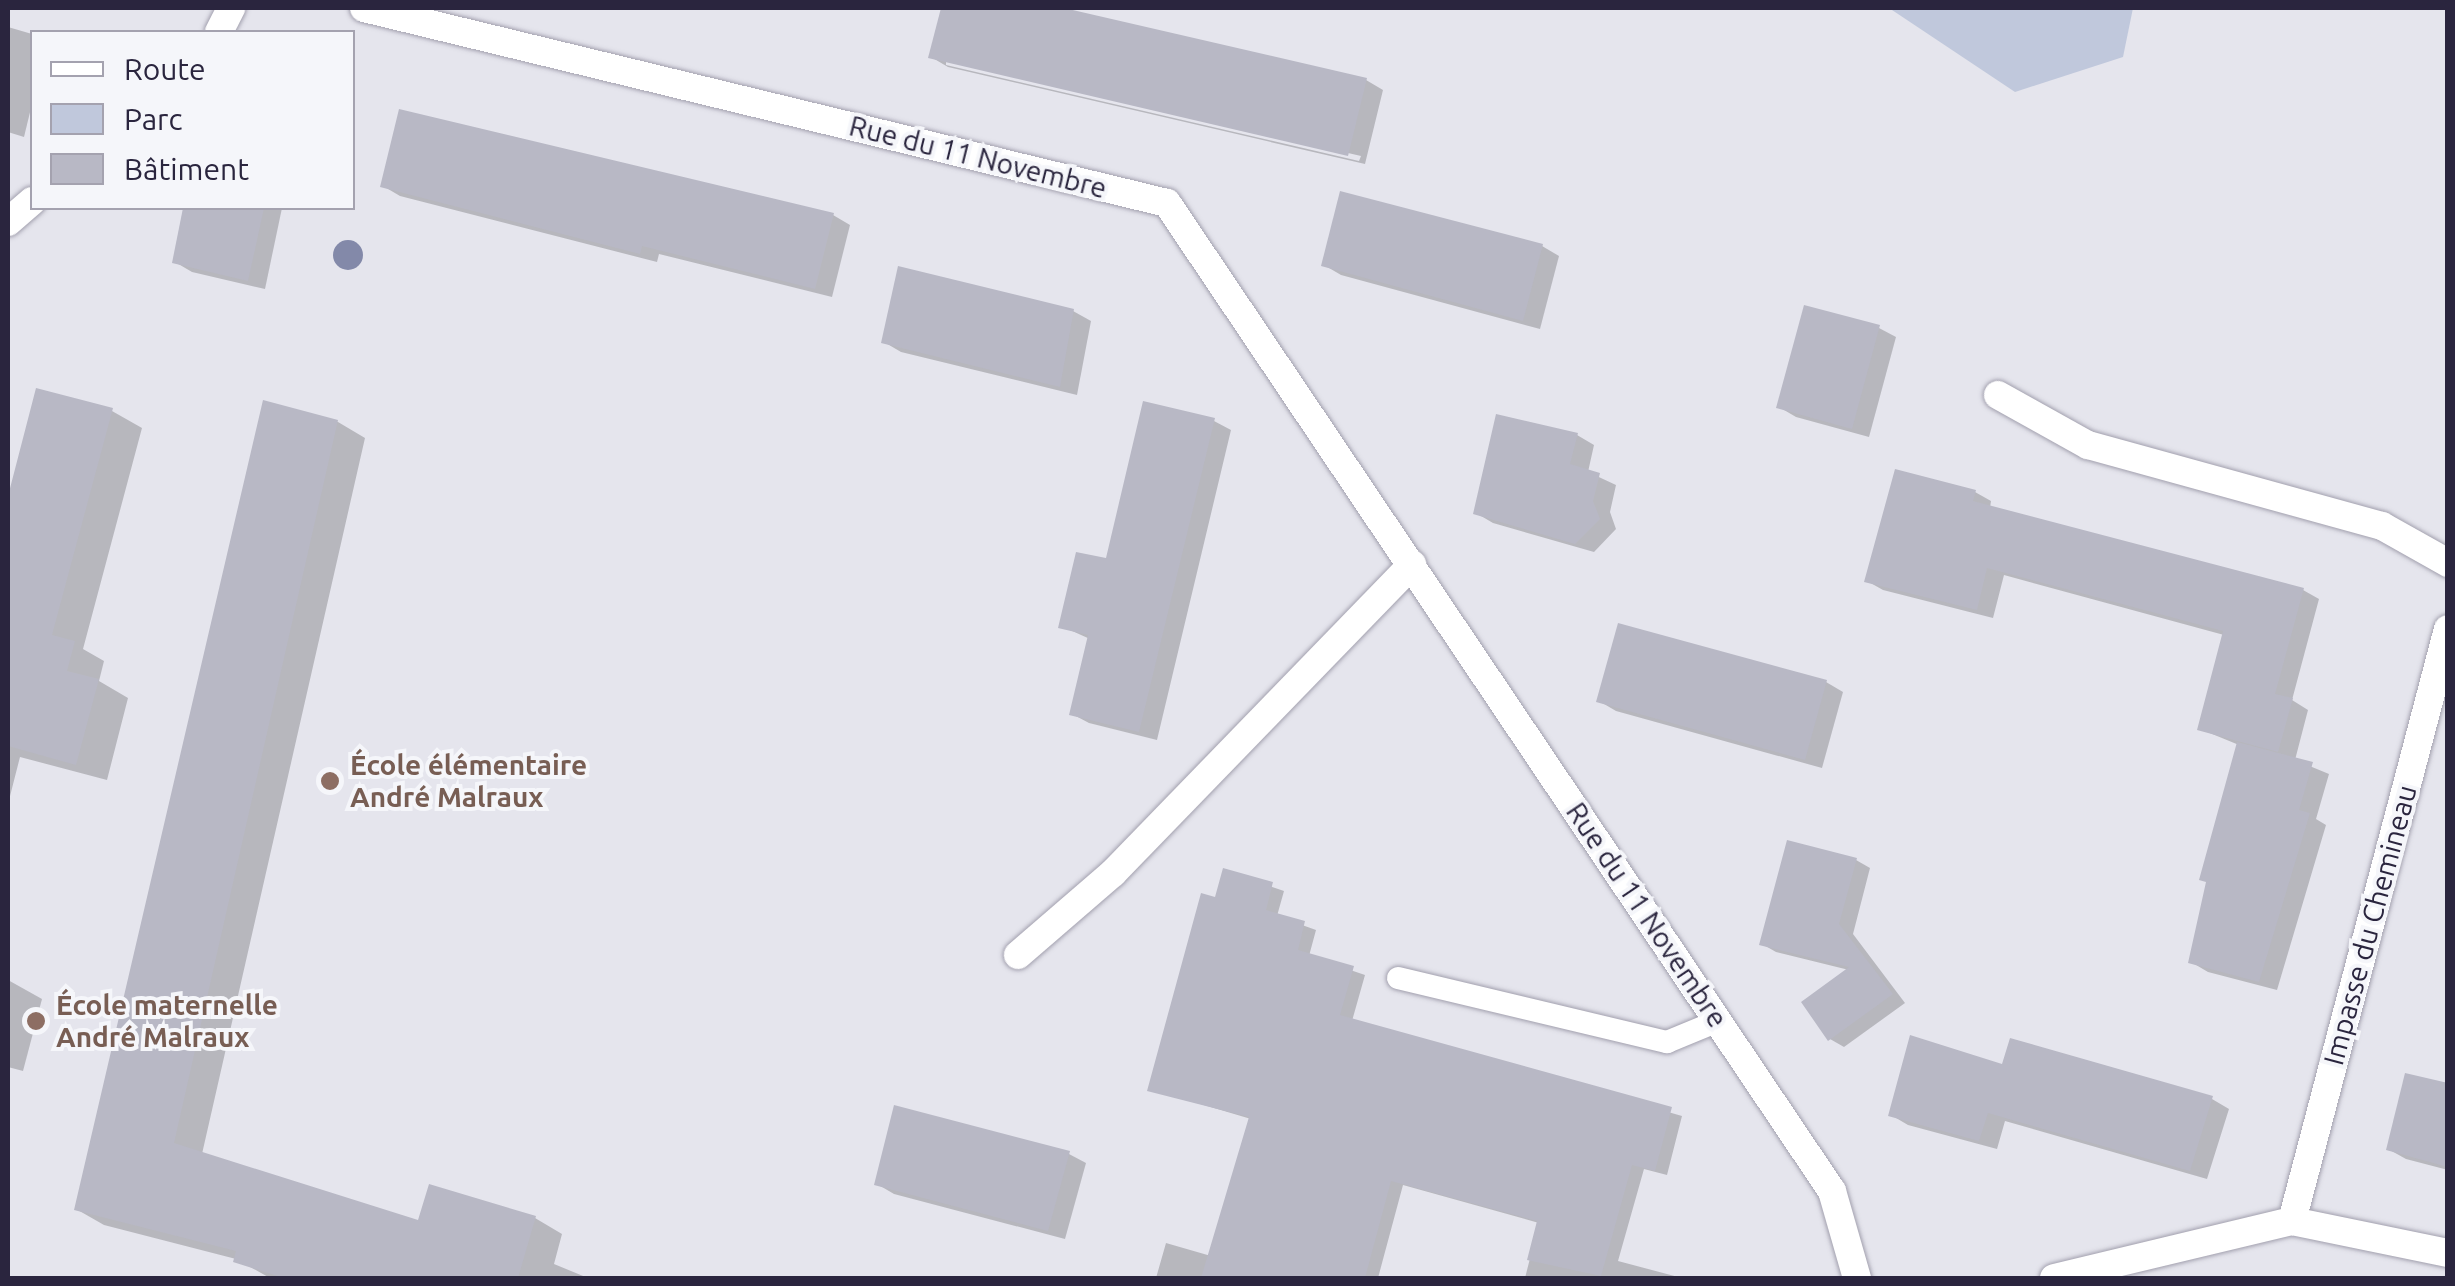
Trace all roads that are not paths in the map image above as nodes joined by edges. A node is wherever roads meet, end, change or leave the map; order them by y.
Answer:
1 (364, 8) edge
2 (30, 203) edge
3 (8, 222) edge
4 (1998, 395) dead end
5 (2448, 563) edge
6 (1412, 564) junction
7 (2448, 630) edge
8 (1018, 956) dead end
9 (1398, 978) dead end
10 (1718, 1021) junction
11 (2292, 1221) junction
12 (2448, 1253) edge
13 (1857, 1278) edge
14 (2054, 1278) edge

1 - 6 street, Rue du 11 Novembre
2 - 3 street
4 - 5 street
6 - 8 street
6 - 10 street, Rue du 11 Novembre
7 - 11 street, Impasse du Chemineau
9 - 10 lane
10 - 13 street, Rue du 11 Novembre
11 - 12 street
11 - 14 street

